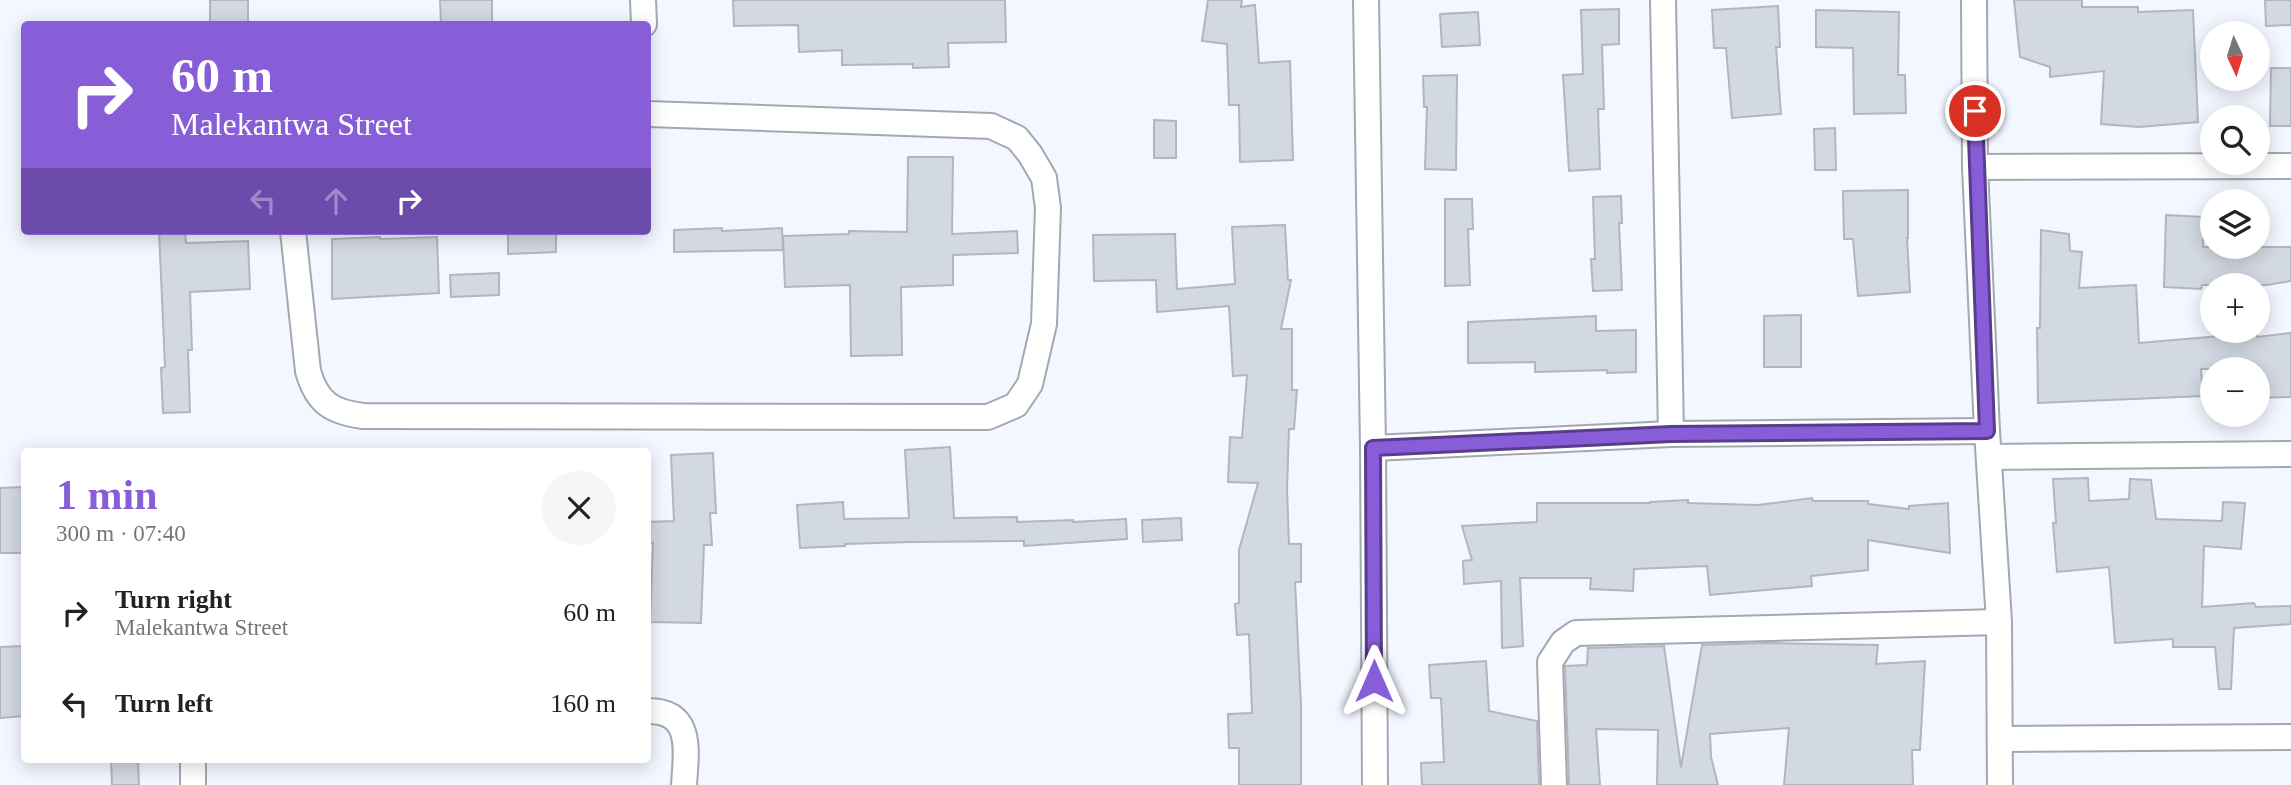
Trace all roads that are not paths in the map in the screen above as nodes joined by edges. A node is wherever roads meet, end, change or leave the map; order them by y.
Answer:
1 (643, 0) edge
2 (1366, 0) edge
3 (1663, 0) edge
4 (1974, 0) edge
5 (644, 21) edge
6 (651, 114) edge
7 (2291, 166) edge
8 (1975, 167) junction
9 (293, 235) edge
10 (1987, 431) junction
11 (1671, 434) junction
12 (1373, 448) junction
13 (2291, 454) edge
14 (1989, 457) junction
15 (1999, 622) junction
16 (651, 710) edge
17 (2291, 737) edge
18 (2001, 739) junction
19 (193, 763) edge
20 (193, 785) edge
21 (684, 785) edge
22 (1375, 785) edge
23 (1553, 785) edge
24 (2000, 785) edge

1 - 5 street
2 - 12 street
3 - 11 street
4 - 8 street
6 - 9 street
7 - 8 street
8 - 10 street
10 - 11 street
10 - 14 street
11 - 12 street
12 - 22 street
13 - 14 street
14 - 15 street
15 - 18 street
15 - 23 street
16 - 21 street
17 - 18 street
18 - 24 street
19 - 20 street

